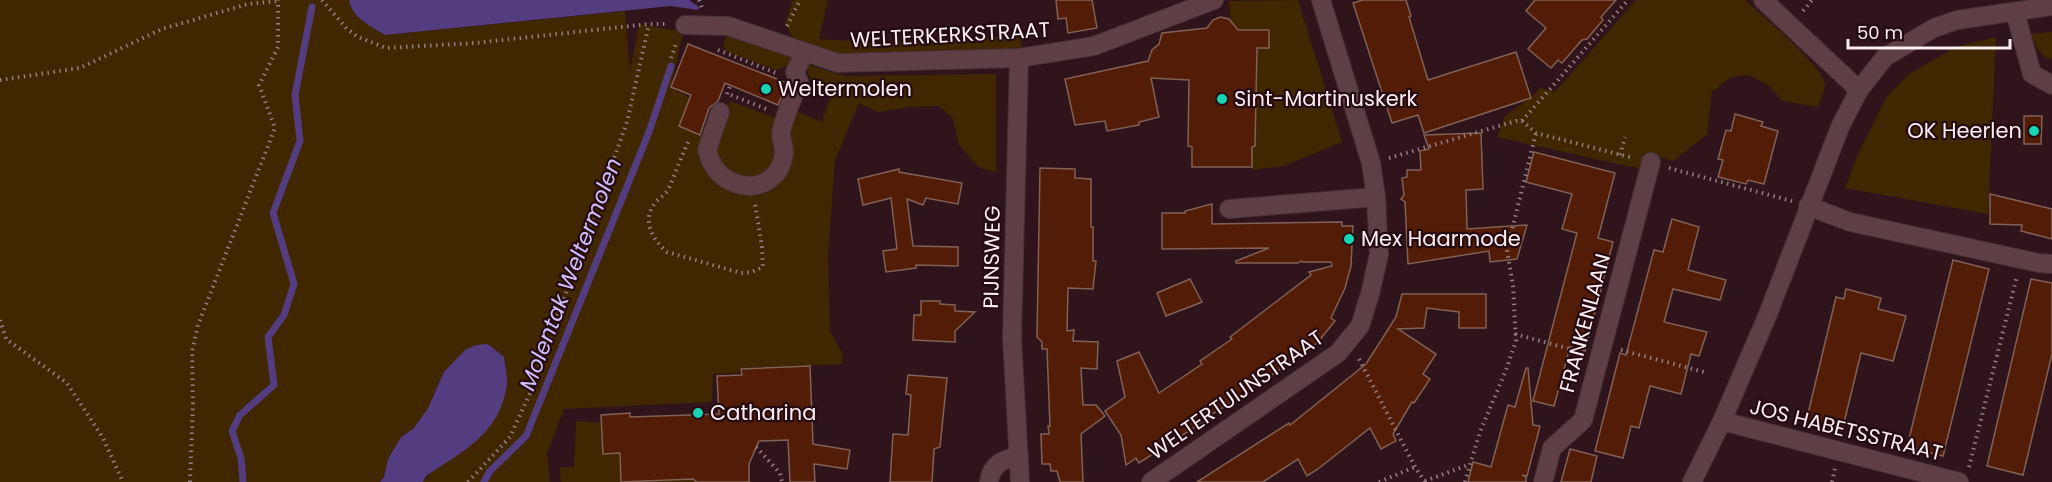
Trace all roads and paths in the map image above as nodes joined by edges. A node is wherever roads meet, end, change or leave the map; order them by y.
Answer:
1 (278, 0) edge
2 (322, 0) edge
3 (800, 0) edge
4 (1214, 0) edge
5 (1321, 0) edge
6 (1628, 0) edge
7 (1763, 0) edge
8 (2052, 6) edge
9 (2015, 12) junction
10 (685, 25) dead end
11 (778, 42) junction
12 (720, 44) dead end
13 (718, 50) junction
14 (805, 52) junction
15 (716, 55) dead end
16 (1019, 58) junction
17 (0, 80) edge
18 (799, 82) junction
19 (2052, 85) edge
20 (1859, 90) junction
21 (727, 94) dead end
22 (766, 108) dead end
23 (720, 112) dead end
24 (1522, 121) junction
25 (1536, 134) junction
26 (1624, 137) dead end
27 (707, 150) junction
28 (1620, 155) junction
29 (1651, 162) junction
30 (1371, 163) junction
31 (752, 186) junction
32 (1376, 197) junction
33 (1808, 206) junction
34 (1229, 209) dead end
35 (2022, 259) junction
36 (2052, 264) edge
37 (0, 320) edge
38 (1515, 334) junction
39 (1348, 341) junction
40 (1601, 351) junction
41 (1704, 372) dead end
42 (1722, 421) junction
43 (756, 447) dead end
44 (1019, 456) junction
45 (1469, 465) junction
46 (1415, 467) junction
47 (1963, 476) edge
48 (1425, 481) edge
49 (123, 482) edge
50 (190, 482) edge
51 (468, 482) edge
52 (782, 482) edge
53 (988, 482) edge
54 (1020, 482) edge
55 (1151, 482) edge
56 (1379, 482) edge
57 (1465, 482) edge
58 (1543, 482) edge
59 (1692, 482) edge

1 - 17 path
1 - 50 path
2 - 51 path
3 - 11 path
4 - 16 street, WELTERKERKSTRAAT
5 - 30 street, WELTERTUIJNSTRAAT
6 - 24 path
7 - 20 street
8 - 9 street
9 - 19 street
9 - 20 street
10 - 11 street, WELTERKERKSTRAAT
11 - 14 street, WELTERKERKSTRAAT
12 - 13 path
13 - 15 path
13 - 18 path
14 - 16 street, WELTERKERKSTRAAT
14 - 18 street
16 - 44 street, PIJNSWEG
18 - 31 street
20 - 33 street
21 - 22 path
23 - 27 street
24 - 25 path
24 - 30 path
25 - 28 path
25 - 38 path
26 - 28 path
27 - 31 street
27 - 31 path
28 - 29 path
29 - 33 path
29 - 40 street, FRANKENLAAN
30 - 32 street, WELTERTUIJNSTRAAT
32 - 34 street
32 - 39 street, WELTERTUIJNSTRAAT
33 - 35 street
33 - 42 street
35 - 36 street
35 - 47 path, JOS HABETSSTRAAT
37 - 49 path
38 - 40 path
38 - 45 path
39 - 46 path
39 - 55 street, WELTERTUIJNSTRAAT
40 - 41 path
40 - 58 street, FRANKENLAAN
42 - 47 street, JOS HABETSSTRAAT
42 - 59 street
43 - 52 path
44 - 53 street
44 - 54 street, PIJNSWEG
45 - 48 path
45 - 57 path
46 - 48 path
46 - 56 path

